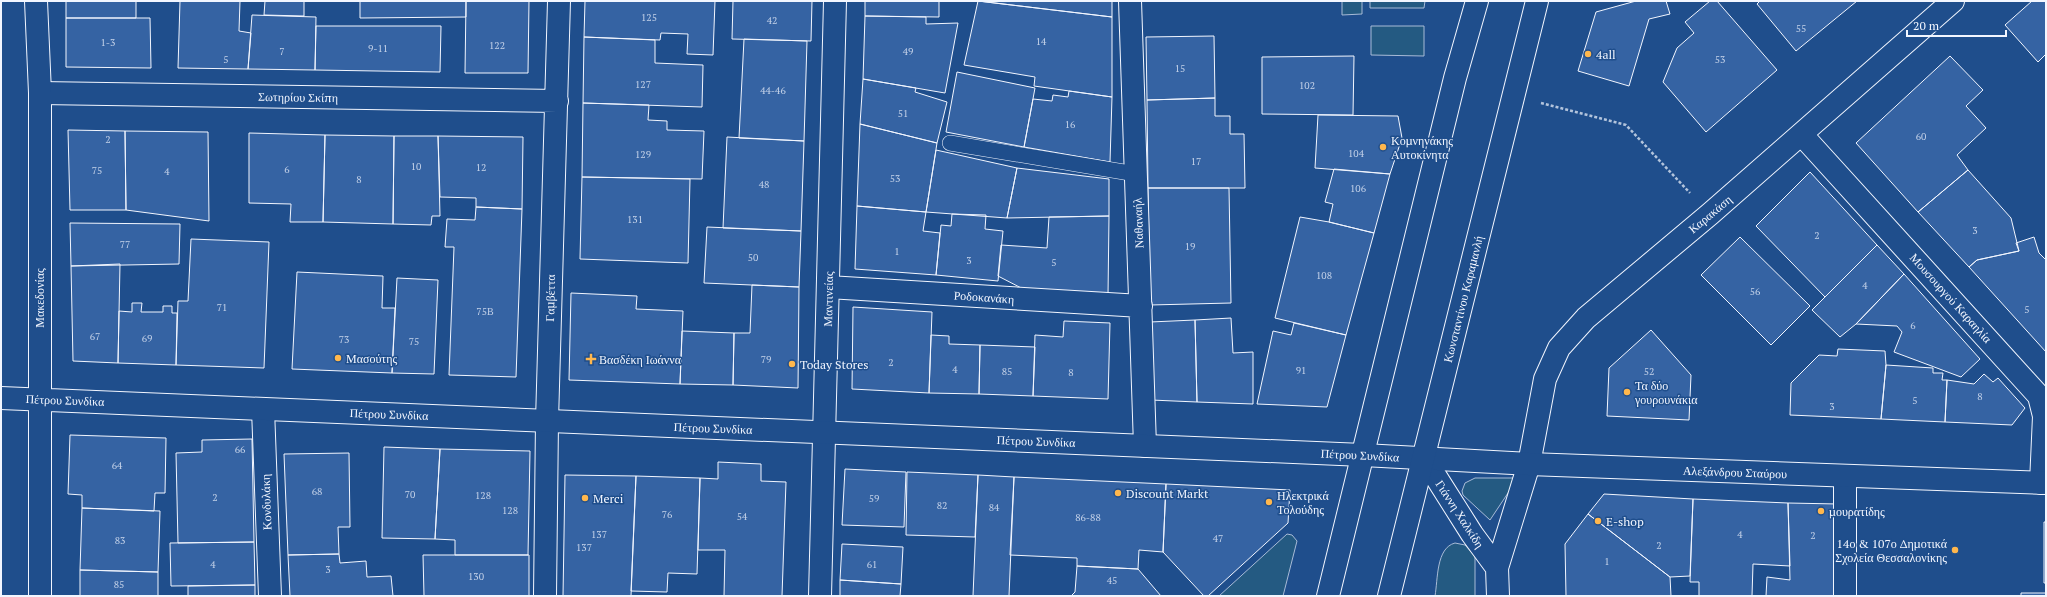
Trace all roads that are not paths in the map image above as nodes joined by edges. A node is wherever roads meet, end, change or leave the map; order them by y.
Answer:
1 (36, 1) edge
2 (560, 1) edge
3 (835, 1) edge
4 (1130, 1) edge
5 (1476, 1) edge
6 (1537, 1) edge
7 (1953, 1) edge
8 (40, 93) junction
9 (557, 101) junction
10 (1802, 135) junction
11 (950, 143) dead end
12 (1136, 174) junction
13 (828, 287) junction
14 (1141, 306) junction
15 (1, 398) edge
16 (38, 399) junction
17 (263, 409) junction
18 (547, 421) junction
19 (824, 432) junction
20 (1145, 446) junction
21 (1363, 455) junction
22 (1424, 458) junction
23 (1529, 464) junction
24 (1845, 476) junction
25 (2043, 483) edge
26 (1497, 568) junction
27 (40, 596) edge
28 (270, 596) edge
29 (545, 596) edge
30 (820, 596) edge
31 (1328, 596) edge
32 (1388, 596) edge
33 (1498, 596) edge
34 (1845, 596) edge

1 - 8 street, Μακεδονίας
2 - 9 street, Γαμβέττα
3 - 13 street, Μαντινείας
4 - 12 street, Ναθαναήλ
5 - 21 street
6 - 22 street, Κωνσταντίνου Καραμανλή
7 - 10 street, Καρακάση
8 - 9 street, Σωτηρίου Σκίπη
8 - 16 street, Μακεδονίας
9 - 18 street, Γαμβέττα
10 - 23 street, Καρακάση
10 - 25 street, Μουσουργού Καραηλία
11 - 12 lane
12 - 14 street, Ναθαναήλ
13 - 14 street, Ροδοκανάκη
13 - 19 street, Μαντινείας
14 - 20 street, Ναθαναήλ
15 - 16 street, Πέτρου Συνδίκα
16 - 17 street, Πέτρου Συνδίκα
16 - 27 street, Μακεδονίας
17 - 18 street, Πέτρου Συνδίκα
17 - 28 street, Κονδυλάκη
18 - 19 street, Πέτρου Συνδίκα
18 - 29 street, Γαμβέττα
19 - 20 street, Πέτρου Συνδίκα
19 - 30 street, Μαντινείας
20 - 21 street, Πέτρου Συνδίκα
21 - 22 street, Πέτρου Συνδίκα
21 - 31 street
22 - 23 street, Αλεξάνδρου Σταύρου
22 - 26 street, Γιάννη Χαλκίδη
22 - 32 street, Κωνσταντίνου Καραμανλή
23 - 24 street, Αλεξάνδρου Σταύρου
23 - 26 street, Γιάννη Χαλκίδη
24 - 25 street, Αλεξάνδρου Σταύρου
24 - 34 street
26 - 33 street, Γιάννη Χαλκίδη

